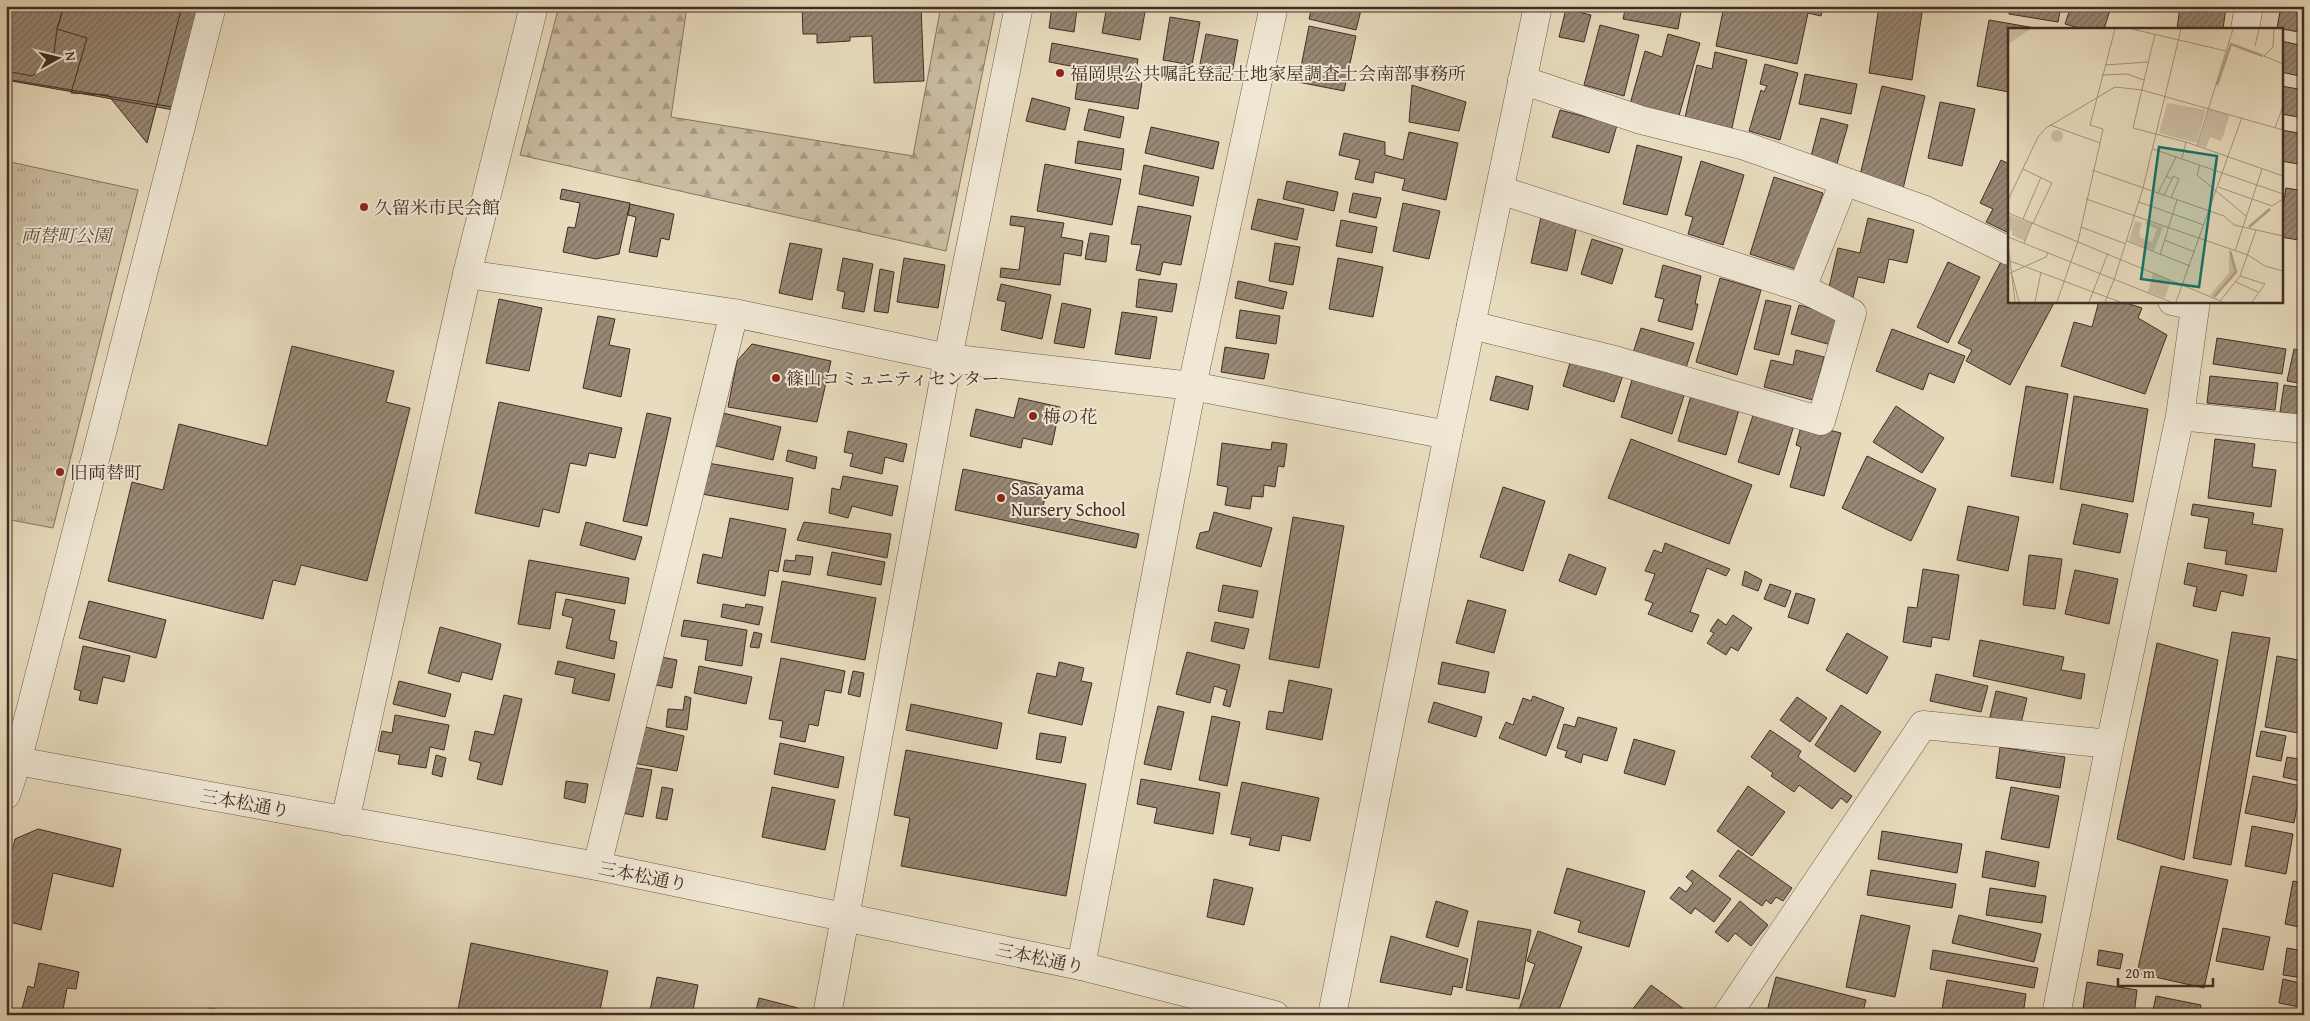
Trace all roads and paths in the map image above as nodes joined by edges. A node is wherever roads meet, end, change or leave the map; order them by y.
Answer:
1 (212, 6) edge
2 (534, 6) edge
3 (1020, 6) edge
4 (1274, 6) edge
5 (1538, 6) edge
6 (2249, 6) edge
7 (2245, 28) edge
8 (1522, 80) junction
9 (1844, 182) junction
10 (1500, 190) junction
11 (2008, 251) edge
12 (467, 274) junction
13 (1802, 288) junction
14 (2188, 303) edge
15 (734, 313) junction
16 (1471, 325) junction
17 (948, 358) junction
18 (1192, 386) junction
19 (2180, 416) junction
20 (2304, 429) edge
21 (1448, 435) junction
22 (2110, 744) junction
23 (12, 760) edge
24 (6, 795) edge
25 (345, 821) junction
26 (597, 866) junction
27 (847, 917) junction
28 (1081, 966) junction
29 (827, 1015) edge
30 (1275, 1015) edge
31 (1332, 1015) edge
32 (1727, 1015) edge
33 (2056, 1015) edge

1 - 23 street
2 - 12 street
3 - 17 street
4 - 18 street
5 - 8 street
6 - 7 street
8 - 9 street
8 - 10 street
9 - 11 street
9 - 13 street
10 - 13 street
10 - 16 street
12 - 15 street
12 - 25 street
13 - 16 street
14 - 19 street
15 - 17 street
15 - 26 street
16 - 21 street
17 - 18 street
17 - 27 street
18 - 21 street
18 - 28 street
19 - 20 street
19 - 22 street
21 - 31 street
22 - 32 street
22 - 33 street
23 - 24 street
23 - 25 street, 三本松通り
25 - 26 street, 三本松通り
26 - 27 street, 三本松通り
27 - 28 street, 三本松通り
27 - 29 street
28 - 30 street, 三本松通り

